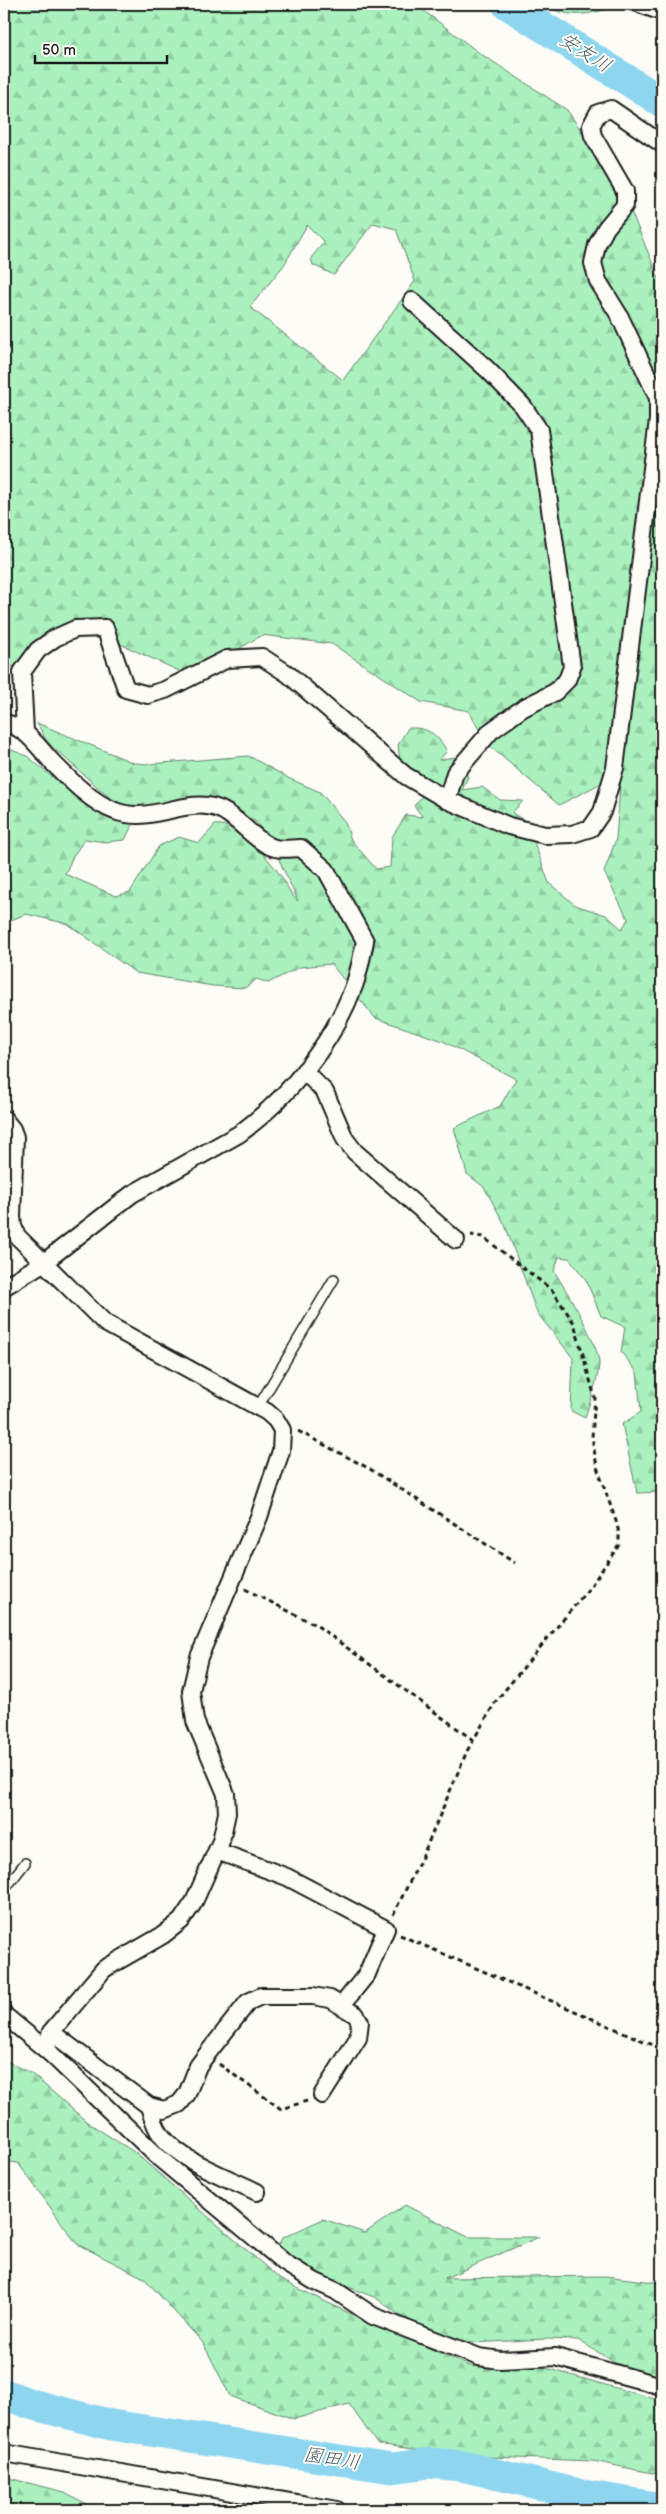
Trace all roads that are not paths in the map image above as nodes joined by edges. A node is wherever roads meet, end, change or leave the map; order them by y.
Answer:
1 (640, 4) edge
2 (662, 12) edge
3 (662, 144) edge
4 (412, 302) dead end
5 (4, 723) edge
6 (25, 732) junction
7 (447, 800) junction
8 (304, 1071) junction
9 (4, 1119) edge
10 (456, 1240) road end
11 (43, 1263) junction
12 (334, 1279) dead end
13 (4, 1287) edge
14 (258, 1407) junction
15 (217, 1851) junction
16 (24, 1862) dead end
17 (4, 1890) edge
18 (342, 2005) junction
19 (4, 2015) edge
20 (51, 2032) junction
21 (50, 2053) junction
22 (322, 2095) road end
23 (149, 2106) junction
24 (257, 2192) dead end
25 (662, 2386) edge
26 (4, 2453) edge
27 (337, 2510) edge

1 - 2 street
3 - 7 street
4 - 7 street
5 - 6 street
6 - 7 street
6 - 8 street
8 - 10 street
8 - 11 street
9 - 11 street
11 - 13 street
11 - 14 street
12 - 14 lane
14 - 15 street
15 - 18 street
15 - 20 street
16 - 17 lane
18 - 22 street
18 - 23 street
19 - 21 street
20 - 21 street
20 - 23 street
21 - 25 street
23 - 24 street
26 - 27 street

